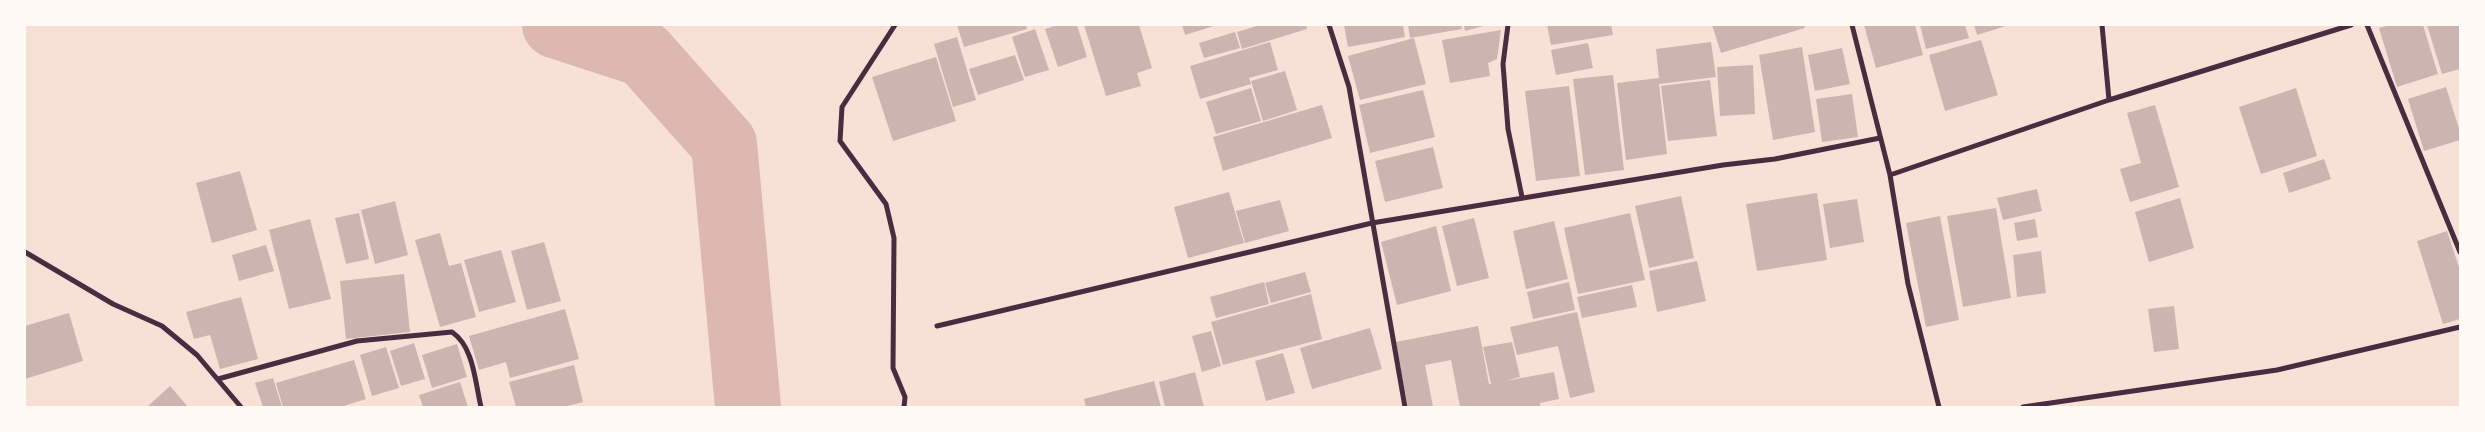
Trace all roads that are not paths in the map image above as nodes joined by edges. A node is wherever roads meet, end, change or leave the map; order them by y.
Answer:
1 (895, 25) edge
2 (1328, 25) edge
3 (1508, 25) edge
4 (1852, 25) edge
5 (2102, 25) edge
6 (2351, 25) edge
7 (2367, 25) edge
8 (2109, 100) junction
9 (1880, 138) junction
10 (1890, 175) junction
11 (1522, 197) junction
12 (1372, 223) junction
13 (25, 252) edge
14 (2460, 252) edge
15 (936, 326) dead end
16 (2460, 327) edge
17 (218, 379) junction
18 (241, 407) edge
19 (481, 407) edge
20 (904, 407) edge
21 (1405, 407) edge
22 (1939, 407) edge
23 (2023, 407) edge

1 - 20 street
2 - 12 street
3 - 11 street
4 - 9 street
5 - 8 street
6 - 8 street
7 - 14 street
8 - 10 street
9 - 10 street
9 - 11 street
10 - 22 street
11 - 12 street
12 - 15 street
12 - 21 street
13 - 17 street
16 - 23 street
17 - 18 street
17 - 19 street

